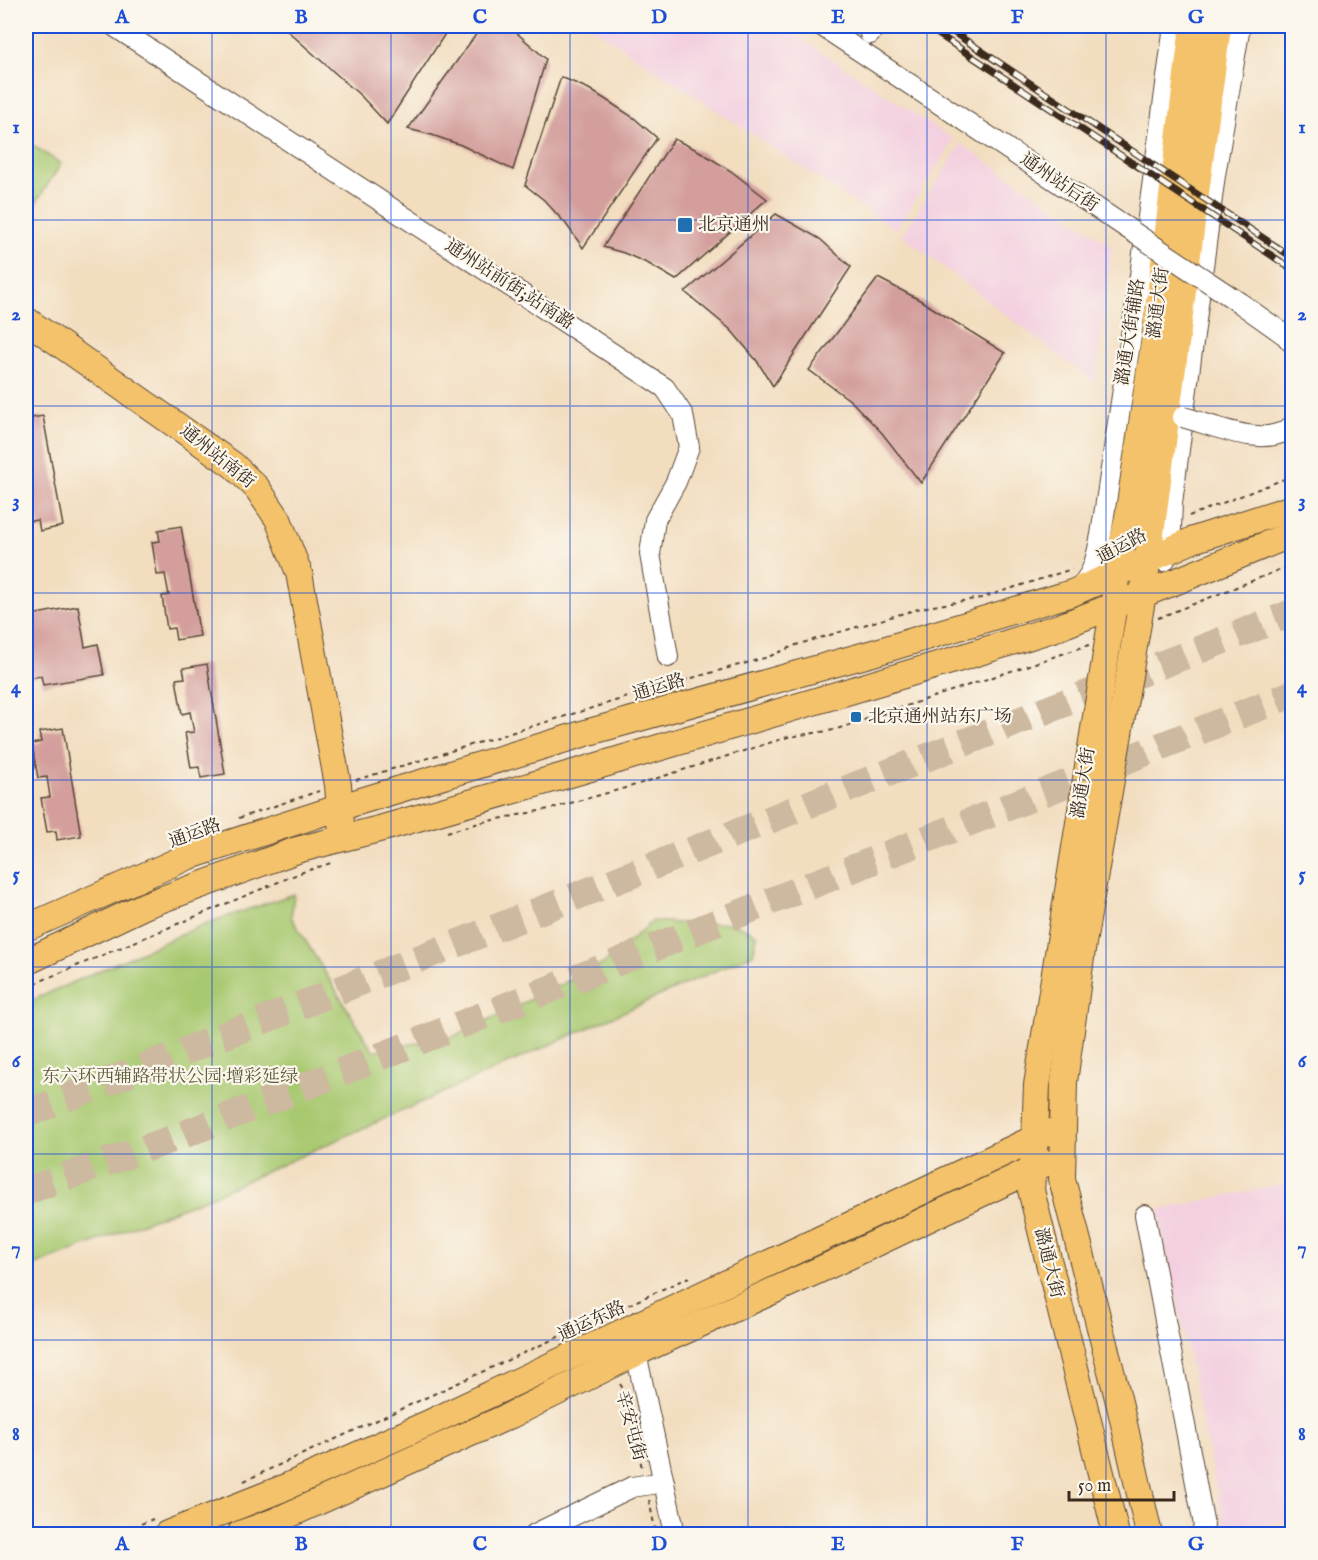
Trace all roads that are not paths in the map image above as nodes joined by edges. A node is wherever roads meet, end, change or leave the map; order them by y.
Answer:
1 (114, 26) edge
2 (822, 26) edge
3 (1174, 26) edge
4 (1193, 26) edge
5 (1218, 26) edge
6 (1240, 26) edge
7 (26, 320) edge
8 (26, 342) edge
9 (1293, 343) edge
10 (1183, 417) junction
11 (1293, 426) edge
12 (1293, 508) edge
13 (1293, 534) edge
14 (1159, 556) junction
15 (1106, 569) junction
16 (1143, 594) junction
17 (1114, 604) junction
18 (668, 657) dead end
19 (331, 799) junction
20 (334, 848) junction
21 (26, 928) edge
22 (26, 962) edge
23 (1063, 1126) junction
24 (1035, 1138) junction
25 (1062, 1155) junction
26 (1033, 1168) junction
27 (1145, 1215) dead end
28 (636, 1353) junction
29 (655, 1484) junction
30 (252, 1489) junction
31 (163, 1526) edge
32 (274, 1528) edge
33 (240, 1534) edge
34 (535, 1534) edge
35 (675, 1534) edge
36 (1116, 1534) edge
37 (1149, 1534) edge
38 (1202, 1534) edge

1 - 18 street, 通州站前街;站南潞
2 - 9 street, 通州站后街, bridge
3 - 15 street, 潞通大街辅路
4 - 15 main road, 潞通大街
5 - 14 main road, 潞通大街
6 - 10 street
7 - 19 main road, 通州站南街
8 - 19 main road, 通州站南街
10 - 11 street, bridge
10 - 14 street
12 - 14 main road, 通运路
13 - 16 main road
14 - 15 main road, 通运路
14 - 16 main road, 潞通大街
15 - 17 main road, 潞通大街
15 - 19 main road, 通运路
16 - 17 main road
16 - 23 main road, 潞通大街
17 - 20 main road
17 - 24 main road, 潞通大街
19 - 20 main road, 通州站南街
19 - 21 main road, 通运路
20 - 22 main road
23 - 24 main road, 通运东路
23 - 25 main road, 潞通大街
24 - 26 main road, 潞通大街
24 - 30 main road, 通运东路
25 - 26 main road
25 - 37 main road, 潞通大街
26 - 28 main road
26 - 36 main road, 潞通大街
27 - 38 street
28 - 29 street, 辛安屯街
28 - 32 main road
29 - 34 street
29 - 35 street, 辛安屯街
30 - 31 main road, 通运东路
30 - 32 street
32 - 33 main road

